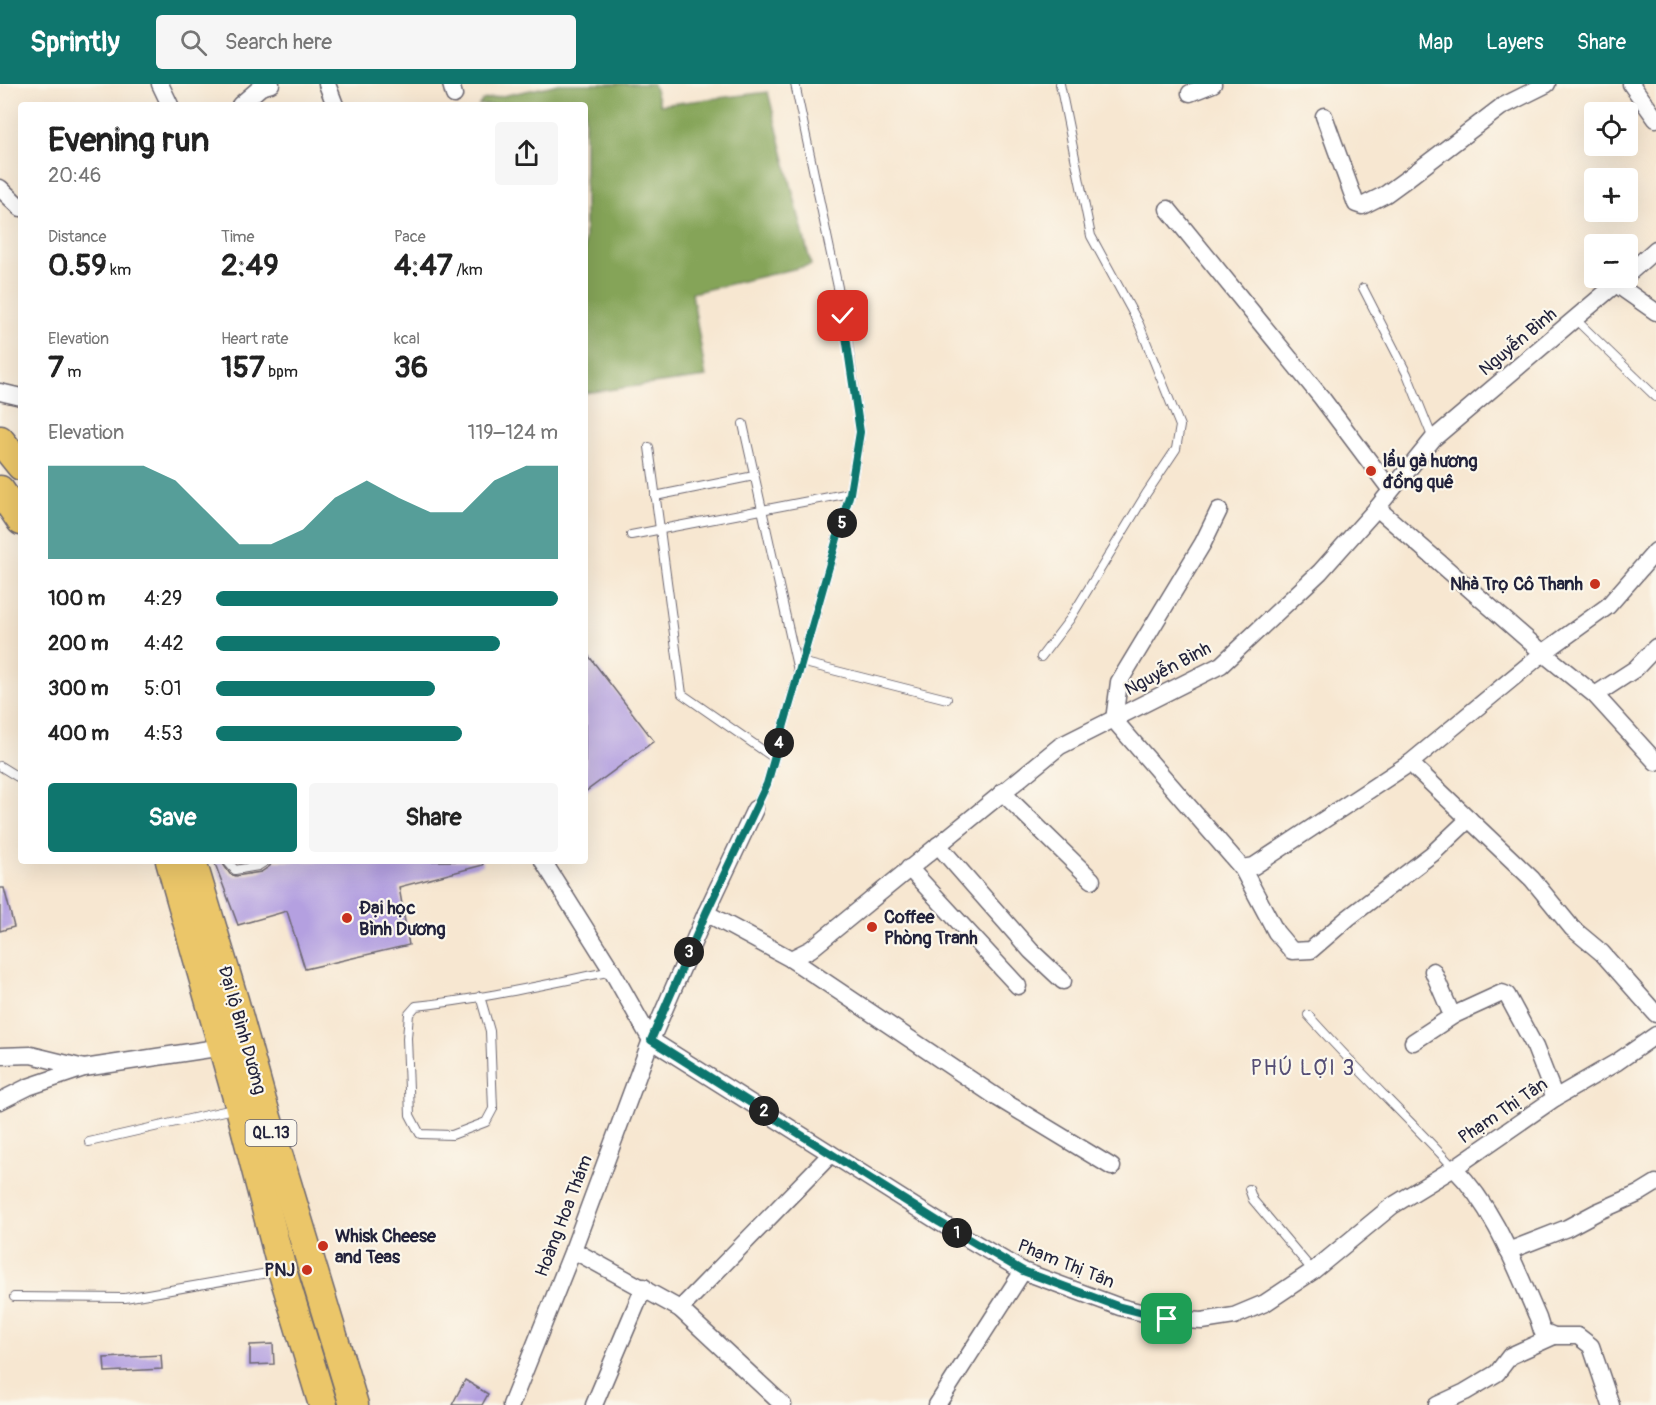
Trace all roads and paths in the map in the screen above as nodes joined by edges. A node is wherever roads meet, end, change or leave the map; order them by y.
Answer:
1 (160, 84) edge
2 (271, 84) edge
3 (327, 84) edge
4 (795, 84) edge
5 (1060, 84) edge
6 (1212, 84) edge
7 (1547, 84) edge
8 (1631, 84) edge
9 (1190, 93) dead end
10 (169, 102) edge
11 (244, 102) edge
12 (334, 102) edge
13 (1324, 116) dead end
14 (1656, 119) edge
15 (0, 188) edge
16 (18, 205) edge
17 (1168, 209) dead end
18 (1656, 249) edge
19 (1638, 264) edge
20 (1363, 288) dead end
21 (1611, 288) edge
22 (1632, 288) edge
23 (1656, 312) edge
24 (1575, 319) junction
25 (0, 392) edge
26 (18, 397) edge
27 (1656, 397) edge
28 (742, 424) dead end
29 (1432, 439) junction
30 (0, 440) edge
31 (649, 447) dead end
32 (15, 468) edge
33 (754, 476) junction
34 (1390, 489) junction
35 (0, 490) edge
36 (850, 493) junction
37 (655, 496) junction
38 (1377, 508) junction
39 (1219, 510) dead end
40 (762, 511) junction
41 (18, 517) edge
42 (660, 529) junction
43 (631, 535) dead end
44 (1656, 551) edge
45 (1656, 646) edge
46 (1543, 652) junction
47 (1041, 657) dead end
48 (801, 662) junction
49 (798, 674) junction
50 (1595, 694) junction
51 (947, 699) dead end
52 (1114, 720) junction
53 (774, 758) junction
54 (1656, 762) edge
55 (1410, 763) junction
56 (0, 766) edge
57 (18, 777) edge
58 (1002, 792) junction
59 (755, 809) joint
60 (1468, 819) junction
61 (938, 845) junction
62 (171, 864) edge
63 (193, 864) edge
64 (230, 864) edge
65 (261, 864) edge
66 (545, 864) edge
67 (909, 868) junction
68 (1242, 868) junction
69 (1092, 880) dead end
70 (706, 913) junction
71 (791, 959) junction
72 (612, 971) junction
73 (1433, 971) dead end
74 (1063, 981) dead end
75 (1018, 986) dead end
76 (480, 996) junction
77 (1656, 1014) edge
78 (1308, 1015) dead end
79 (1454, 1015) junction
80 (1656, 1035) edge
81 (651, 1040) junction
82 (1413, 1042) dead end
83 (223, 1047) junction
84 (0, 1056) edge
85 (84, 1068) junction
86 (1555, 1098) junction
87 (0, 1101) edge
88 (240, 1108) junction
89 (89, 1142) dead end
90 (831, 1154) junction
91 (1112, 1167) dead end
92 (1454, 1168) junction
93 (1656, 1183) edge
94 (1249, 1189) dead end
95 (573, 1250) junction
96 (1508, 1251) junction
97 (282, 1270) junction
98 (1023, 1271) junction
99 (1313, 1271) junction
100 (644, 1287) junction
101 (14, 1297) dead end
102 (680, 1309) junction
103 (1554, 1336) junction
104 (323, 1405) edge
105 (354, 1405) edge
106 (510, 1405) edge
107 (594, 1405) edge
108 (783, 1405) edge
109 (937, 1405) edge
110 (1437, 1405) edge
111 (1611, 1405) edge

1 - 10 street
2 - 11 street
3 - 12 street
4 - 36 lane
5 - 47 lane
6 - 9 street
7 - 13 street
8 - 14 street
15 - 16 street
17 - 34 street
18 - 19 street, Nguyễn Bình
20 - 29 lane
21 - 24 street, Nguyễn Bình
22 - 23 street
24 - 27 lane
24 - 29 street, Nguyễn Bình
25 - 26 street
28 - 33 lane
29 - 34 street, Nguyễn Bình
30 - 32 highway
31 - 37 lane
33 - 37 lane
33 - 40 lane
34 - 38 street, Nguyễn Bình
35 - 41 highway
36 - 40 lane
36 - 48 lane
37 - 42 lane
38 - 46 street
38 - 52 street, Nguyễn Bình
39 - 52 street
40 - 42 lane
40 - 49 lane
42 - 43 lane
42 - 53 lane
44 - 46 street
45 - 50 street
46 - 50 street
46 - 55 street
48 - 49 lane
48 - 51 lane
49 - 53 lane
50 - 54 street
52 - 58 street, Nguyễn Bình
52 - 68 street
53 - 59 lane
55 - 60 street
55 - 68 street
56 - 57 lane
58 - 61 street, Nguyễn Bình
58 - 69 street
59 - 70 street, Hoàng Hoa Thám
60 - 68 street
60 - 77 street
61 - 67 street, Nguyễn Bình
61 - 74 street
62 - 83 highway, Đại lộ Bình Dương / QL.13
63 - 105 highway, Đại lộ Bình Dương / QL.13
64 - 65 lane
66 - 72 street
67 - 71 street, Nguyễn Bình
67 - 75 street
70 - 71 street
70 - 81 street, Hoàng Hoa Thám
71 - 91 street
72 - 76 lane
72 - 81 street
73 - 79 street
76 - 76 lane
78 - 92 lane
79 - 82 street
79 - 86 street
80 - 86 street, Phạm Thị Tân
81 - 90 street, Phạm Thị Tân
81 - 95 street, Hoàng Hoa Thám
83 - 85 street
83 - 88 highway, Đại lộ Bình Dương / QL.13
84 - 85 street
85 - 87 street
86 - 92 street, Phạm Thị Tân
88 - 89 lane
88 - 97 highway, Đại lộ Bình Dương / QL.13
90 - 98 street, Phạm Thị Tân
90 - 102 street
92 - 96 street
92 - 99 street, Phạm Thị Tân
93 - 96 street
94 - 99 lane
95 - 100 street
95 - 106 street, Hoàng Hoa Thám
96 - 103 street
97 - 101 lane
97 - 104 highway, Đại lộ Bình Dương / QL.13
98 - 99 street, Phạm Thị Tân
98 - 109 street
100 - 102 street
100 - 107 street
102 - 108 street
103 - 110 street
103 - 111 street

